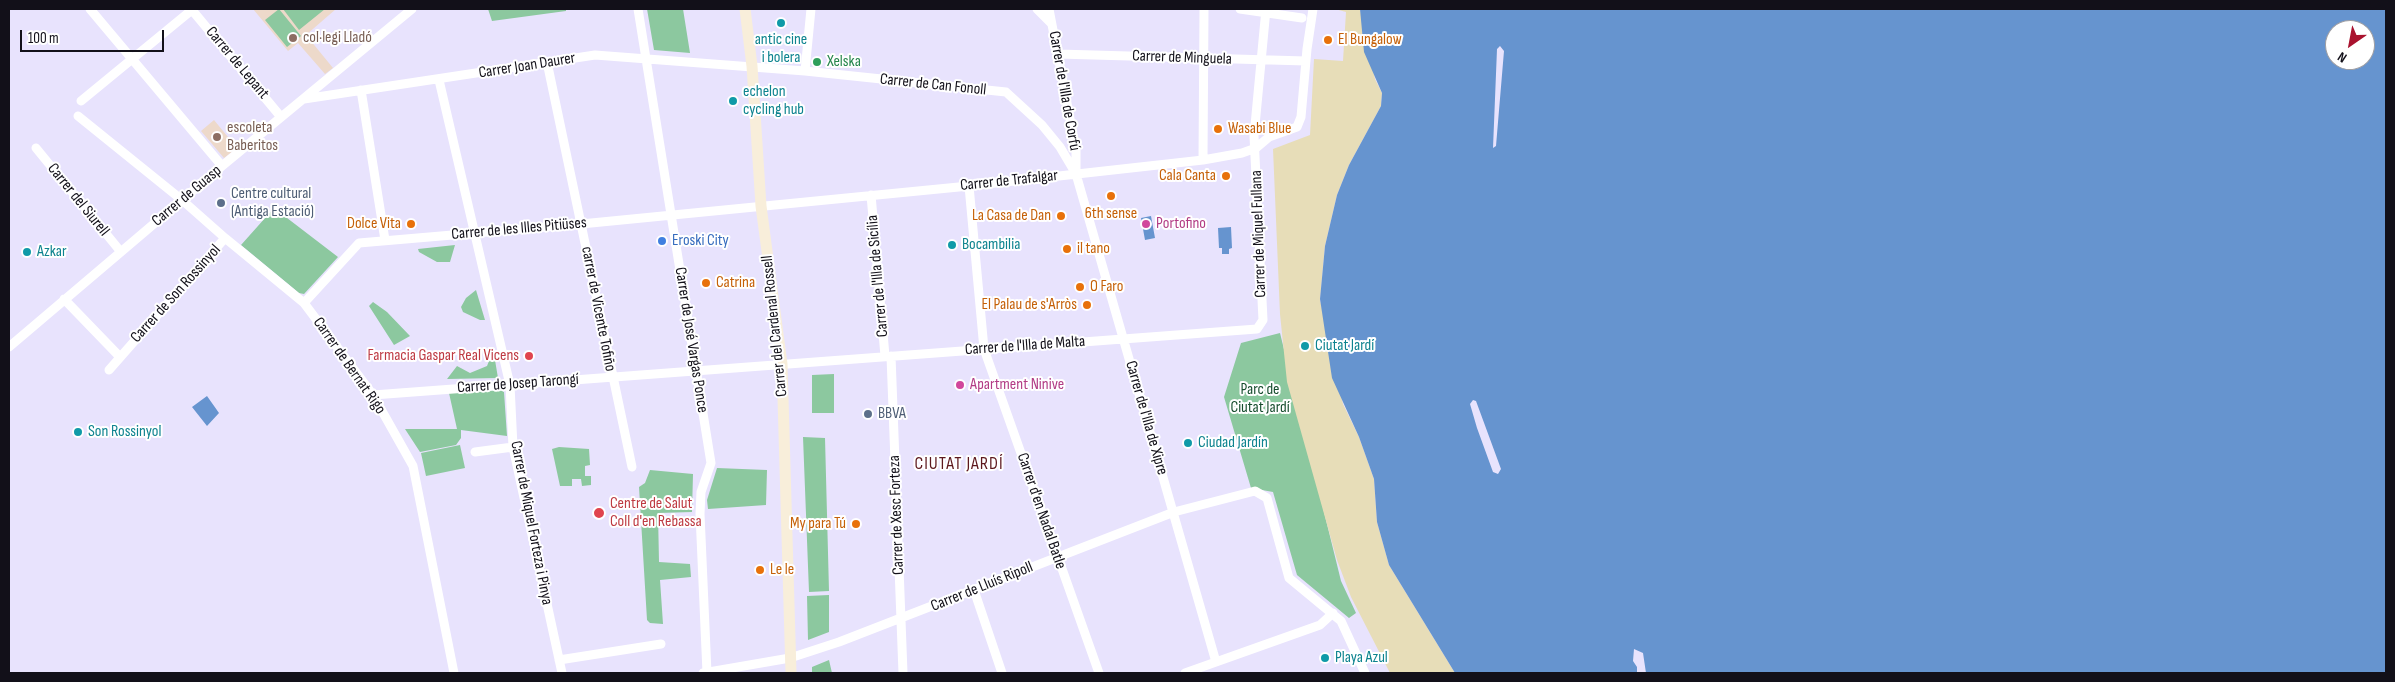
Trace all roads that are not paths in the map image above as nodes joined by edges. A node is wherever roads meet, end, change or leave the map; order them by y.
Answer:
1 (90, 9) edge
2 (192, 9) edge
3 (412, 9) edge
4 (638, 9) edge
5 (745, 9) edge
6 (811, 9) edge
7 (1037, 9) edge
8 (1049, 9) edge
9 (1204, 9) edge
10 (1240, 9) edge
11 (1313, 9) edge
12 (1266, 11) edge
13 (1302, 18) dead end
14 (1051, 23) junction
15 (1058, 54) junction
16 (133, 58) junction
17 (1204, 58) junction
18 (645, 60) junction
19 (1261, 60) junction
20 (1306, 61) junction
21 (547, 62) junction
22 (752, 66) junction
23 (805, 71) junction
24 (439, 80) junction
25 (361, 90) junction
26 (304, 99) junction
27 (80, 101) dead end
28 (78, 116) dead end
29 (281, 117) junction
30 (36, 148) dead end
31 (1256, 148) junction
32 (1204, 160) junction
33 (222, 166) junction
34 (1076, 174) junction
35 (969, 186) junction
36 (871, 195) junction
37 (182, 200) junction
38 (761, 206) junction
39 (670, 215) junction
40 (582, 224) junction
41 (475, 232) junction
42 (225, 238) junction
43 (385, 240) junction
44 (121, 252) junction
45 (64, 299) junction
46 (304, 303) junction
47 (1263, 320) joint
48 (1123, 340) junction
49 (9, 347) edge
50 (984, 349) junction
51 (888, 356) junction
52 (120, 357) junction
53 (782, 364) junction
54 (109, 370) dead end
55 (697, 371) junction
56 (612, 378) junction
57 (510, 385) junction
58 (373, 395) junction
59 (514, 447) junction
60 (475, 452) dead end
61 (632, 467) dead end
62 (1174, 512) junction
63 (1056, 557) junction
64 (974, 590) junction
65 (1333, 613) junction
66 (901, 619) junction
67 (661, 644) dead end
68 (790, 658) junction
69 (559, 660) junction
70 (1216, 662) junction
71 (454, 673) edge
72 (562, 673) edge
73 (703, 673) edge
74 (707, 673) edge
75 (791, 673) edge
76 (903, 673) edge
77 (1002, 673) edge
78 (1099, 673) edge
79 (1184, 673) edge
80 (1365, 673) edge

1 - 16 street
2 - 16 street
2 - 29 street, Carrer de Lepant
3 - 26 street, Carrer de Guasp
4 - 18 street, Carrer de José Vargas Ponce
5 - 22 street, Carrer del Cardenal Rossell
6 - 23 street
7 - 14 street
8 - 14 street, Carrer de l'Illa de Corfú
9 - 17 street
10 - 12 street
11 - 20 street
12 - 13 street
12 - 19 street, Carrer de Miquel Fullana
14 - 15 street, Carrer de l'Illa de Corfú
15 - 17 street, Carrer de Minguela
15 - 34 street, Carrer de l'Illa de Corfú
16 - 27 street
16 - 33 street
17 - 19 street, Carrer de Minguela
17 - 32 street
18 - 21 street, Carrer Joan Daurer
18 - 22 street, Carrer Joan Daurer
18 - 39 street, Carrer de José Vargas Ponce
19 - 20 street, Carrer de Minguela
19 - 31 street, Carrer de Miquel Fullana
20 - 31 street
21 - 24 street, Carrer Joan Daurer
21 - 40 street, carrer de Vicente Tofiño
22 - 23 street, Carrer de Can Fonoll
22 - 38 street, Carrer del Cardenal Rossell
23 - 34 street, Carrer de Can Fonoll
24 - 25 street, Carrer Joan Daurer
24 - 41 street, Carrer de Miquel Forteza i Pinya
25 - 26 street, Carrer Joan Daurer
25 - 43 street
26 - 29 street, Carrer de Guasp
28 - 37 street, Carrer de Son Rossinyol
29 - 33 street, Carrer de Guasp
30 - 44 street, Carrer del Siurell
31 - 32 street, Carrer de Trafalgar
31 - 47 street, Carrer de Miquel Fullana
32 - 34 street, Carrer de Trafalgar
33 - 37 street, Carrer de Guasp
34 - 35 street, Carrer de Trafalgar
34 - 48 street, Carrer de l'Illa de Xipre
35 - 36 street, Carrer de Trafalgar
35 - 50 street, Carrer d'en Nadal Batle
36 - 38 street, Carrer de Trafalgar
36 - 51 street, Carrer de l'Illa de Sicília
37 - 42 street, Carrer de Son Rossinyol
37 - 44 street, Carrer de Guasp
38 - 39 street, Carrer de les Illes Pitiüses
38 - 53 street, Carrer del Cardenal Rossell
39 - 40 street, Carrer de les Illes Pitiüses
39 - 55 street, Carrer de José Vargas Ponce
40 - 41 street, Carrer de les Illes Pitiüses
40 - 56 street, carrer de Vicente Tofiño
41 - 43 street, Carrer de les Illes Pitiüses
41 - 57 street, Carrer de Miquel Forteza i Pinya
42 - 46 street, Carrer de Bernat Rigo
42 - 52 street, Carrer de Son Rossinyol
43 - 46 street, Carrer de les Illes Pitiüses
44 - 45 street, Carrer de Guasp
45 - 49 street, Carrer de Guasp
45 - 52 street
46 - 58 street, Carrer de Bernat Rigo
47 - 48 street, Carrer de l'Illa de Malta
48 - 50 street, Carrer de l'Illa de Malta
48 - 62 street, Carrer de l'Illa de Xipre
50 - 51 street, Carrer de l'Illa de Malta
50 - 63 street, Carrer d'en Nadal Batle
51 - 53 street, Carrer de l'Illa de Malta
51 - 66 street, Carrer de Xesc Forteza
52 - 54 street, Carrer de Son Rossinyol
53 - 55 street, Carrer de Josep Tarongí
53 - 68 street, Carrer del Cardenal Rossell
55 - 56 street, Carrer de Josep Tarongí
55 - 74 street, Carrer de José Vargas Ponce
56 - 57 street, Carrer de Josep Tarongí
56 - 61 street, carrer de Vicente Tofiño
57 - 58 street, Carrer de Josep Tarongí
57 - 59 street, Carrer de Miquel Forteza i Pinya
58 - 71 street, Carrer de Bernat Rigo
59 - 60 street
59 - 69 street, Carrer de Miquel Forteza i Pinya
62 - 63 street, Carrer de Lluís Ripoll
62 - 65 street, Carrer de Lluís Ripoll
62 - 70 street, Carrer de l'Illa de Xipre
63 - 64 street, Carrer de Lluís Ripoll
63 - 78 street, Carrer d'en Nadal Batle
64 - 66 street, Carrer de Lluís Ripoll
64 - 77 street
65 - 70 street
65 - 80 street
66 - 68 street, Carrer de Lluís Ripoll
66 - 76 street, Carrer de Xesc Forteza
67 - 69 street
68 - 74 street, Carrer de Lluís Ripoll
68 - 75 street, Carrer del Cardenal Rossell
69 - 72 street, Carrer de Miquel Forteza i Pinya
70 - 79 street
73 - 74 street, Carrer de Lluís Ripoll

